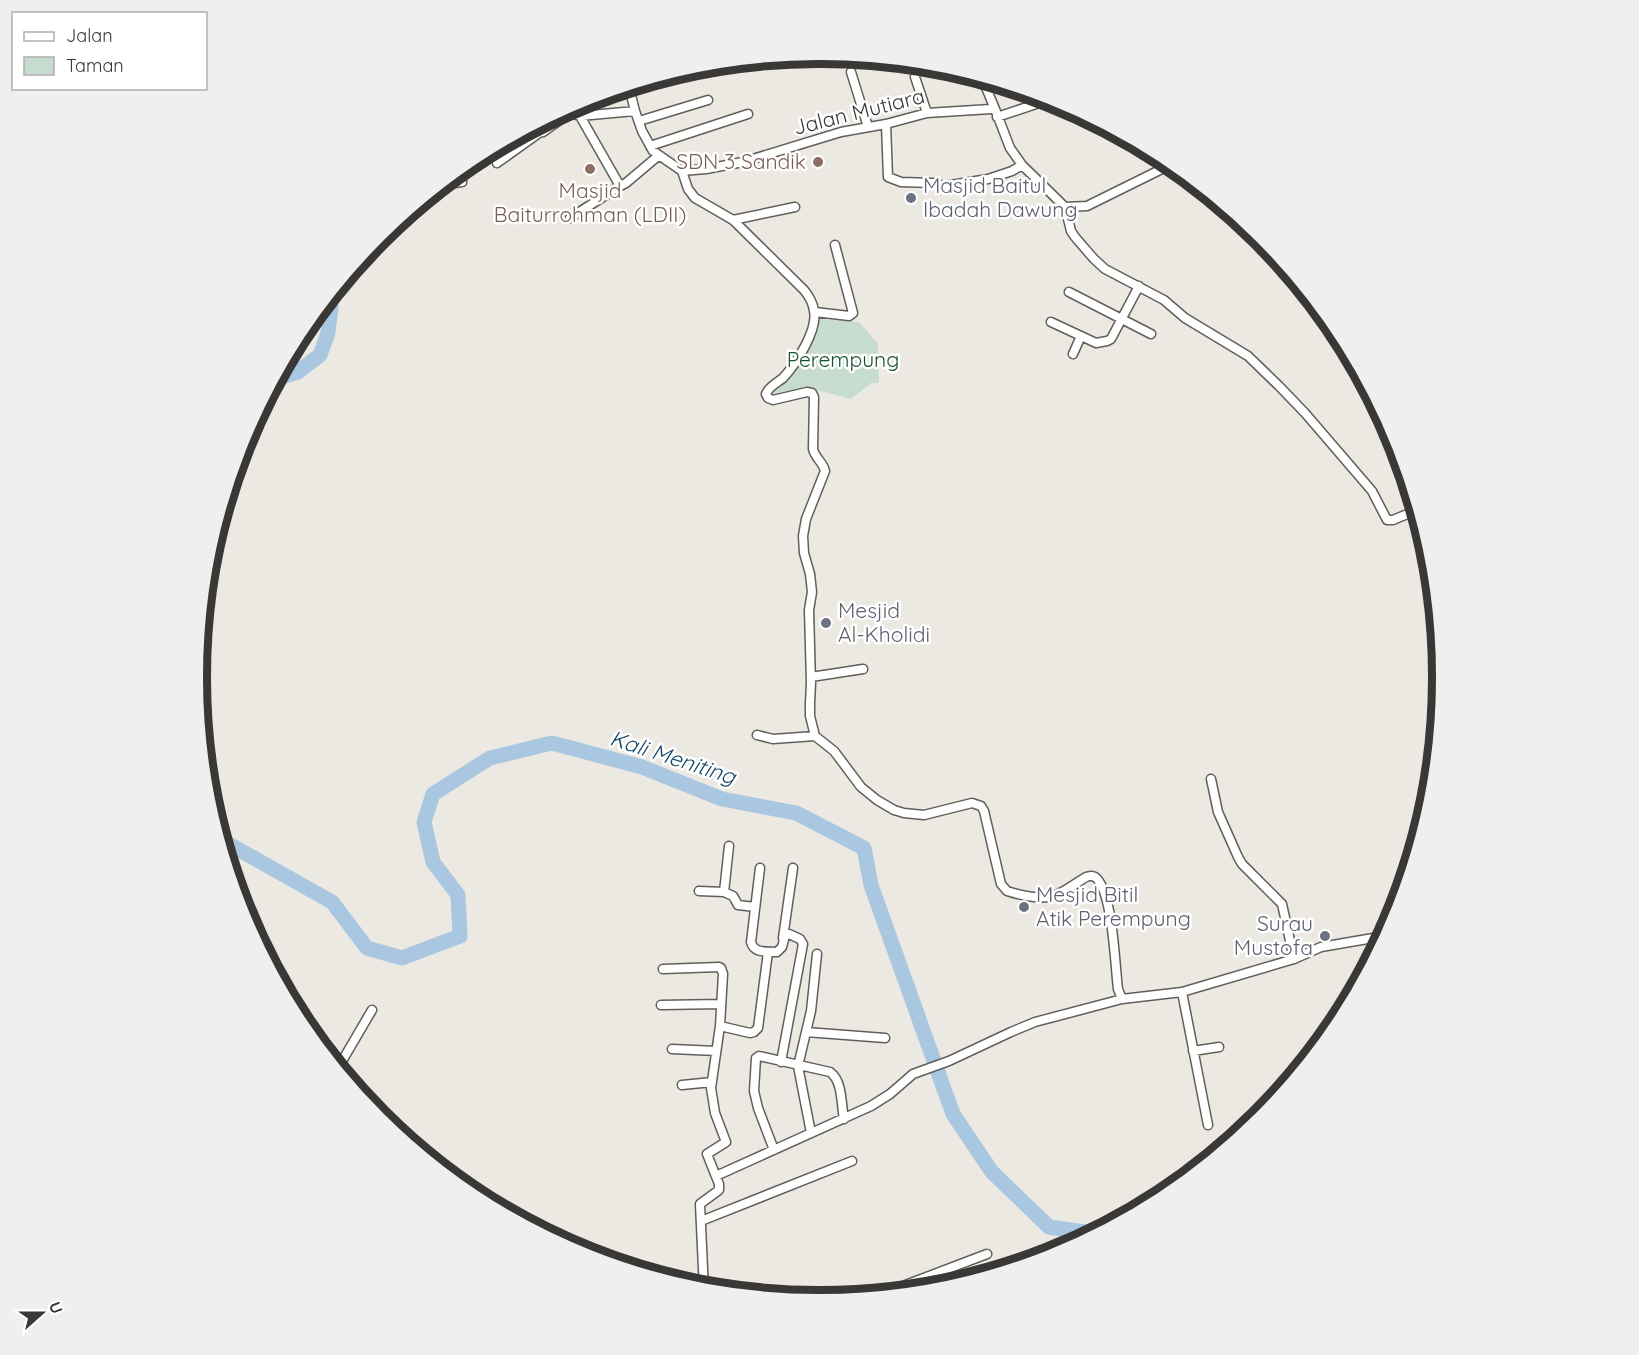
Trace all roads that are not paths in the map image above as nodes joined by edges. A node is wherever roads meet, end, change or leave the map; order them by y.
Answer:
1 (851, 72) dead end
2 (915, 77) dead end
3 (986, 87) edge
4 (631, 94) edge
5 (708, 100) dead end
6 (1033, 103) edge
7 (635, 111) junction
8 (927, 113) junction
9 (996, 113) junction
10 (748, 114) dead end
11 (575, 116) edge
12 (580, 116) junction
13 (639, 121) junction
14 (886, 124) junction
15 (868, 127) junction
16 (522, 142) edge
17 (650, 146) junction
18 (658, 156) junction
19 (497, 164) dead end
20 (1022, 165) junction
21 (1162, 169) edge
22 (682, 171) junction
23 (620, 186) junction
24 (795, 207) dead end
25 (1065, 207) junction
26 (570, 218) dead end
27 (733, 220) junction
28 (835, 245) dead end
29 (1139, 286) junction
30 (1069, 292) dead end
31 (815, 312) junction
32 (1121, 319) junction
33 (1051, 322) dead end
34 (1151, 334) dead end
35 (1081, 336) junction
36 (1073, 354) dead end
37 (1410, 513) edge
38 (863, 669) dead end
39 (811, 677) junction
40 (757, 735) dead end
41 (815, 736) junction
42 (1211, 778) dead end
43 (729, 846) dead end
44 (760, 868) dead end
45 (794, 868) dead end
46 (699, 891) dead end
47 (724, 892) junction
48 (755, 907) junction
49 (783, 938) junction
50 (1374, 938) edge
51 (768, 951) junction
52 (817, 954) dead end
53 (1294, 959) junction
54 (663, 969) dead end
55 (1182, 992) junction
56 (1122, 999) junction
57 (721, 1004) junction
58 (661, 1005) dead end
59 (372, 1010) dead end
60 (720, 1026) junction
61 (806, 1032) junction
62 (885, 1038) dead end
63 (1219, 1047) dead end
64 (672, 1049) dead end
65 (716, 1051) junction
66 (1193, 1051) junction
67 (342, 1062) edge
68 (781, 1062) junction
69 (798, 1066) junction
70 (712, 1082) junction
71 (682, 1084) dead end
72 (843, 1119) junction
73 (1208, 1125) dead end
74 (811, 1133) junction
75 (774, 1150) junction
76 (852, 1161) dead end
77 (716, 1176) junction
78 (701, 1221) junction
79 (987, 1254) dead end
80 (704, 1280) edge
81 (909, 1284) edge

1 - 15 street
2 - 8 street
3 - 9 street
4 - 7 street
5 - 13 street
6 - 9 street, Jalan Mutiara
7 - 12 street
7 - 13 street
8 - 9 street, Jalan Mutiara
8 - 14 street, Jalan Mutiara
9 - 20 street
10 - 17 street
11 - 12 street
12 - 23 street
13 - 17 street
14 - 15 street, Jalan Mutiara
14 - 20 street
15 - 22 street, Jalan Mutiara
16 - 19 street
17 - 18 street
18 - 22 street
18 - 23 street
20 - 25 street
21 - 25 street
22 - 27 street
23 - 26 street
24 - 27 street
25 - 29 street
27 - 31 street
28 - 31 street
29 - 32 street
29 - 37 street
30 - 32 street
31 - 39 street
32 - 34 street
32 - 35 street
33 - 35 street
35 - 36 street
38 - 39 street
39 - 41 street
40 - 41 street
41 - 56 street
42 - 53 street
43 - 47 street
44 - 48 street
45 - 49 street
46 - 47 street
47 - 48 street
48 - 51 street
49 - 51 street
49 - 68 street
50 - 53 street
51 - 60 street
52 - 61 street
53 - 55 street
54 - 57 street
55 - 56 street
55 - 66 street
56 - 72 street
57 - 58 street
57 - 60 street
59 - 67 street
60 - 65 street
61 - 62 street
61 - 69 street
63 - 66 street
64 - 65 street
65 - 70 street
66 - 73 street
68 - 69 street
68 - 75 street
69 - 72 street
69 - 74 street
70 - 71 street
70 - 77 street
72 - 74 street
74 - 75 street
75 - 77 street
76 - 78 street
77 - 78 street
78 - 80 street
79 - 81 street

